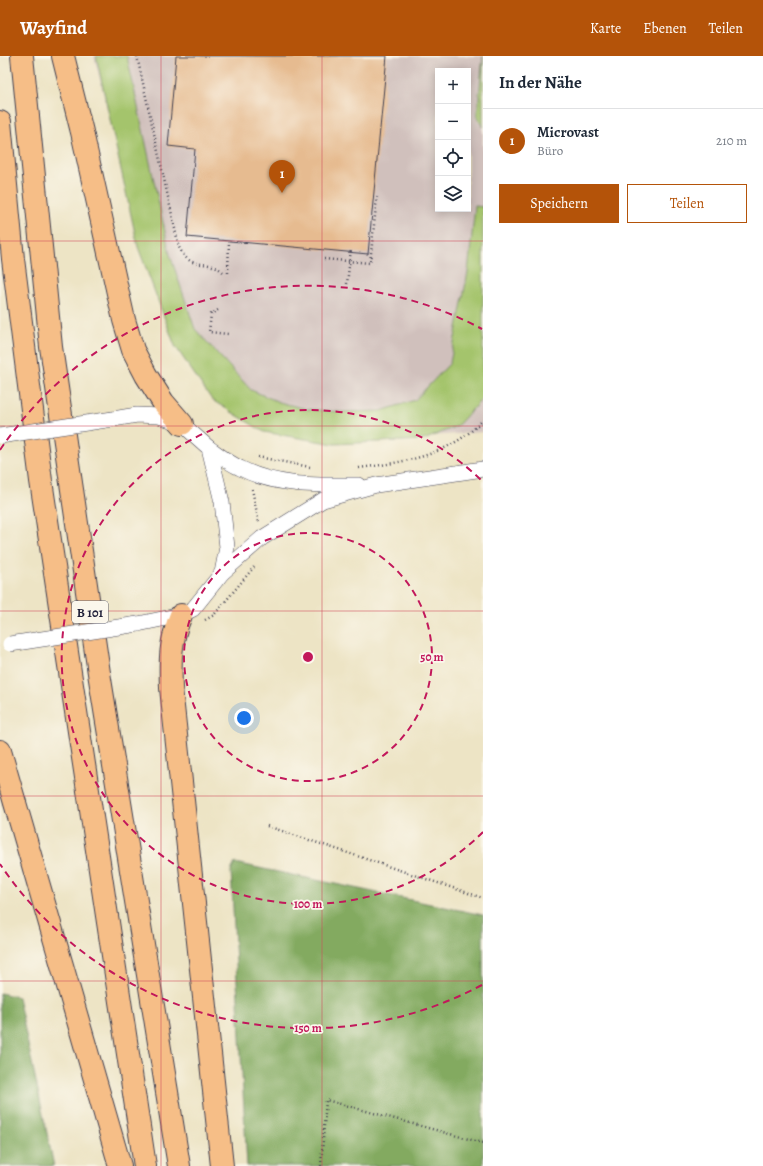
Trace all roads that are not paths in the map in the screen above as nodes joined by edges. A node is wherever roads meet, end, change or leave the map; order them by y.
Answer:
1 (22, 56) edge
2 (63, 56) edge
3 (0, 122) edge
4 (182, 424) junction
5 (0, 436) edge
6 (208, 448) junction
7 (483, 469) edge
8 (376, 485) junction
9 (222, 574) junction
10 (181, 615) junction
11 (5, 644) edge
12 (0, 751) edge
13 (120, 1166) edge
14 (145, 1166) edge
15 (179, 1166) edge
16 (222, 1166) edge

1 - 15 highway, B 101
2 - 4 highway
3 - 14 highway, B 101
4 - 5 street, bridge
4 - 6 street
6 - 8 street
6 - 9 street
7 - 8 street
8 - 9 street
9 - 10 street
10 - 11 street, bridge
10 - 16 highway
12 - 13 highway

